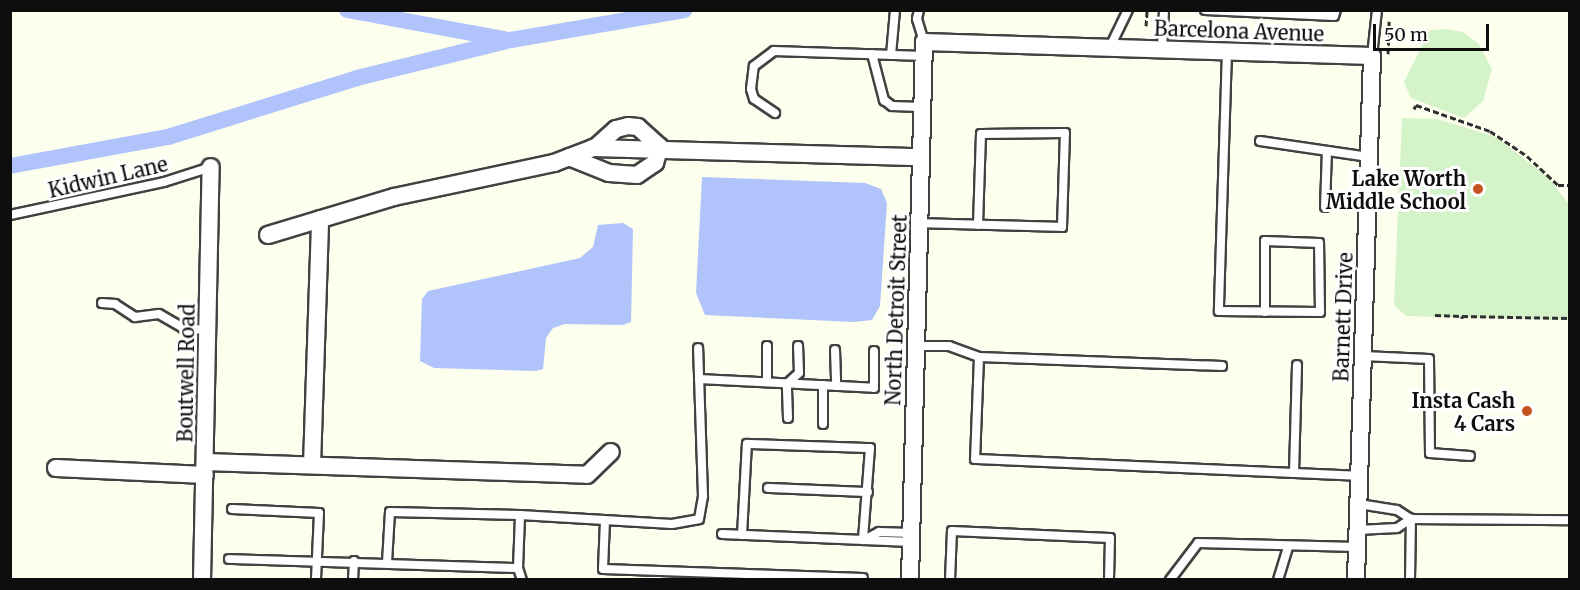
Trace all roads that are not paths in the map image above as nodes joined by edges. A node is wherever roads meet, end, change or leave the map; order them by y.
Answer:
1 (895, 10) edge
2 (919, 10) edge
3 (1128, 10) edge
4 (1164, 10) edge
5 (1204, 10) edge
6 (1336, 10) edge
7 (1377, 10) edge
8 (1110, 47) junction
9 (924, 49) junction
10 (1162, 49) junction
11 (1227, 51) junction
12 (872, 54) junction
13 (891, 55) junction
14 (1372, 56) junction
15 (922, 107) junction
16 (775, 113) dead end
17 (1260, 141) dead end
18 (595, 147) junction
19 (613, 147) junction
20 (660, 147) junction
21 (1327, 151) junction
22 (569, 157) junction
23 (921, 157) junction
24 (1369, 157) junction
25 (211, 167) joint
26 (609, 173) junction
27 (1325, 207) dead end
28 (10, 215) edge
29 (320, 219) junction
30 (920, 223) junction
31 (978, 225) junction
32 (268, 235) dead end
33 (102, 303) dead end
34 (1265, 312) junction
35 (208, 330) junction
36 (767, 346) dead end
37 (798, 346) dead end
38 (916, 346) junction
39 (698, 348) dead end
40 (835, 350) dead end
41 (874, 351) dead end
42 (1363, 356) junction
43 (979, 357) junction
44 (1297, 365) dead end
45 (1222, 366) dead end
46 (699, 379) junction
47 (767, 382) junction
48 (787, 384) junction
49 (823, 385) junction
50 (836, 386) junction
51 (788, 418) dead end
52 (823, 424) dead end
53 (611, 452) dead end
54 (1470, 456) dead end
55 (312, 465) junction
56 (56, 468) dead end
57 (205, 469) junction
58 (1294, 473) junction
59 (1359, 476) junction
60 (768, 488) dead end
61 (868, 492) junction
62 (1359, 504) junction
63 (231, 509) dead end
64 (520, 515) junction
65 (1411, 519) junction
66 (1569, 520) edge
67 (605, 521) junction
68 (722, 534) dead end
69 (742, 535) junction
70 (911, 538) junction
71 (1357, 539) junction
72 (863, 540) junction
73 (1288, 547) junction
74 (229, 559) dead end
75 (316, 561) junction
76 (354, 561) junction
77 (387, 563) junction
78 (518, 568) junction
79 (862, 578) edge
80 (202, 579) edge
81 (316, 579) edge
82 (353, 579) edge
83 (522, 579) edge
84 (910, 579) edge
85 (950, 579) edge
86 (1109, 579) edge
87 (1170, 579) edge
88 (1278, 579) edge
89 (1356, 579) edge
90 (1410, 579) edge

1 - 13 lane
2 - 9 lane
3 - 8 lane
4 - 10 lane
5 - 6 lane
7 - 14 lane
8 - 9 street, Barcelona Avenue
8 - 10 street, Barcelona Avenue
9 - 13 lane
9 - 15 street, North Detroit Street
10 - 11 street, Barcelona Avenue
11 - 14 street, Barcelona Avenue
11 - 34 lane
12 - 13 lane
12 - 15 lane
12 - 16 lane
14 - 24 street, Barnett Drive
15 - 23 street, North Detroit Street
17 - 21 lane
18 - 19 street
18 - 20 street
18 - 22 street
19 - 20 street
19 - 26 street
20 - 23 street
20 - 26 street
21 - 24 lane
21 - 27 lane
22 - 26 street
22 - 29 street
23 - 30 street, North Detroit Street
24 - 42 street, Barnett Drive
25 - 28 lane, Kidwin Lane
25 - 35 street, Boutwell Road
29 - 32 street
29 - 55 street
30 - 31 lane
30 - 38 street, North Detroit Street
31 - 31 lane
33 - 35 lane
34 - 34 lane
35 - 57 street, Boutwell Road
36 - 47 lane
37 - 48 lane
38 - 43 lane
38 - 70 street, North Detroit Street
39 - 46 lane
40 - 50 lane
41 - 50 lane
42 - 54 lane
42 - 59 street, Barnett Drive
43 - 45 lane
43 - 58 lane
44 - 58 lane
46 - 47 lane
46 - 67 lane
47 - 48 lane
48 - 49 lane
48 - 51 lane
49 - 50 lane
49 - 52 lane
53 - 55 street
55 - 57 street
56 - 57 street
57 - 80 street, Boutwell Road
58 - 59 lane
59 - 62 street, Barnett Drive
60 - 61 lane
61 - 69 lane
61 - 72 lane
62 - 65 lane
62 - 71 street, Barnett Drive
63 - 75 lane
64 - 67 lane
64 - 77 lane
64 - 78 lane
65 - 66 lane
65 - 71 lane
65 - 90 lane
67 - 79 lane
68 - 69 lane
69 - 72 lane
70 - 72 lane
70 - 84 street, North Detroit Street
71 - 73 lane
71 - 89 street, Barnett Drive
73 - 87 lane
73 - 88 lane
74 - 75 lane
75 - 76 lane
75 - 81 lane
76 - 77 lane
76 - 82 lane
77 - 78 lane
78 - 83 lane
85 - 86 lane

